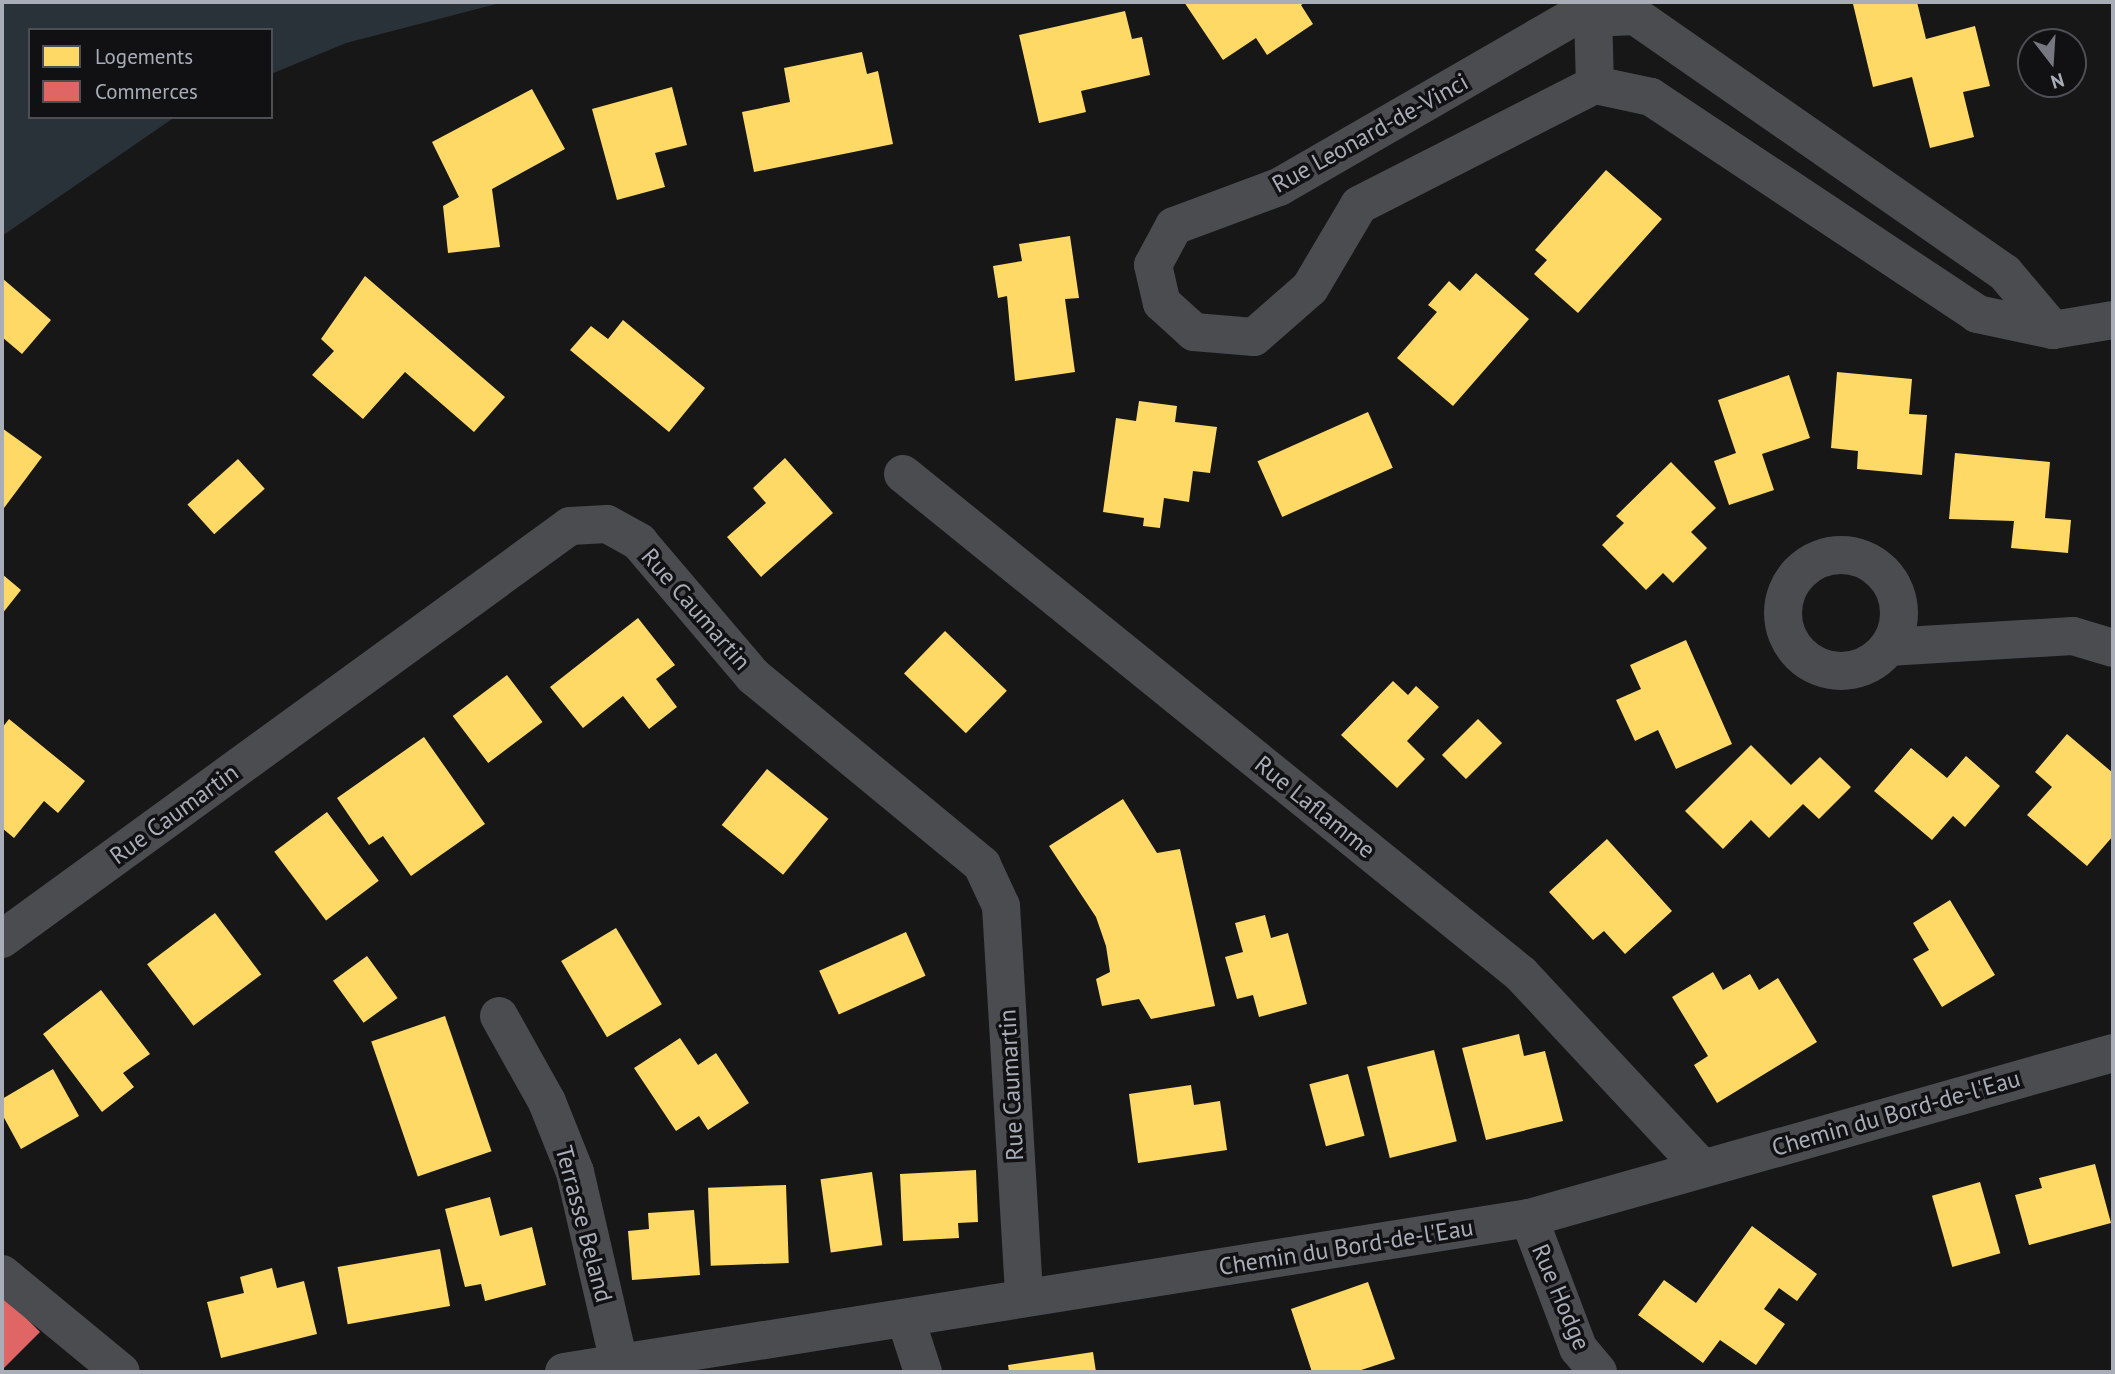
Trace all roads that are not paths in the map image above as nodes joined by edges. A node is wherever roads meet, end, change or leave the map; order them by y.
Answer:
1 (1593, 13) junction
2 (1595, 85) junction
3 (2113, 320) edge
4 (2053, 330) junction
5 (903, 474) dead end
6 (1888, 648) dead end
7 (2113, 648) edge
8 (2, 939) edge
9 (499, 1016) dead end
10 (2113, 1053) edge
11 (1702, 1168) junction
12 (1529, 1218) junction
13 (2, 1274) edge
14 (1024, 1297) junction
15 (906, 1321) junction
16 (619, 1362) junction
17 (121, 1372) edge
18 (564, 1372) edge
19 (923, 1372) edge
20 (1598, 1372) edge

1 - 2 street
1 - 2 street, Rue Leonard-de-Vinci
1 - 4 street, Rue Leonard-de-Vinci
2 - 4 street
3 - 4 street
5 - 11 street, Rue Laflamme
6 - 7 street
8 - 14 street, Rue Caumartin
9 - 16 street, Terrasse Beland
10 - 11 street, Chemin du Bord-de-l'Eau
11 - 12 street, Chemin du Bord-de-l'Eau
12 - 14 street, Chemin du Bord-de-l'Eau
12 - 20 street, Rue Hodge
13 - 17 street
14 - 15 street, Chemin du Bord-de-l'Eau
15 - 16 street, Chemin du Bord-de-l'Eau
15 - 19 street
16 - 18 street, Chemin du Bord-de-l'Eau

